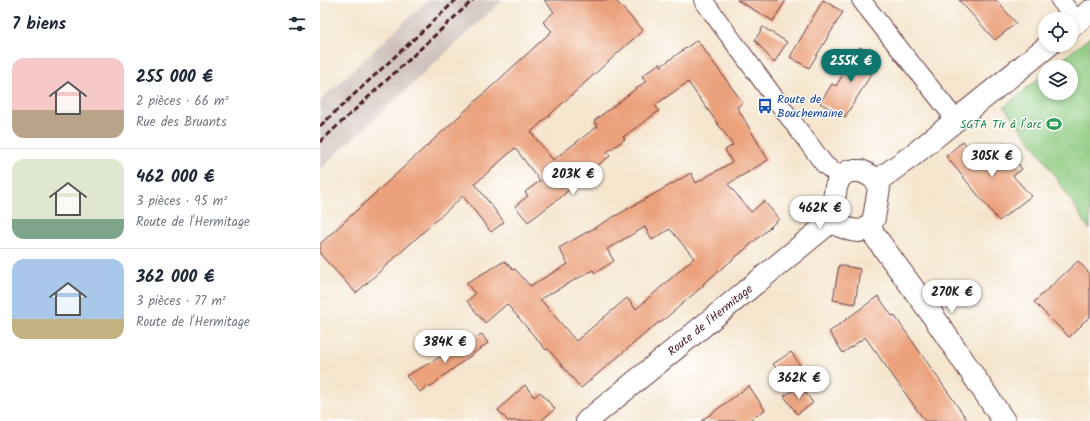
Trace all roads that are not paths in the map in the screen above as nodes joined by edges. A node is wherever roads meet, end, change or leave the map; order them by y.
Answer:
1 (703, 0) edge
2 (861, 0) edge
3 (1060, 0) edge
4 (1080, 20) edge
5 (1040, 52) edge
6 (956, 120) junction
7 (840, 177) junction
8 (877, 181) junction
9 (834, 219) junction
10 (869, 228) junction
11 (587, 421) edge
12 (1004, 421) edge

1 - 7 street
2 - 6 street
3 - 4 street
5 - 6 street
6 - 8 street
7 - 8 street
7 - 9 street
8 - 10 street
9 - 10 street
9 - 11 street, Route de l'Hermitage
10 - 12 street

